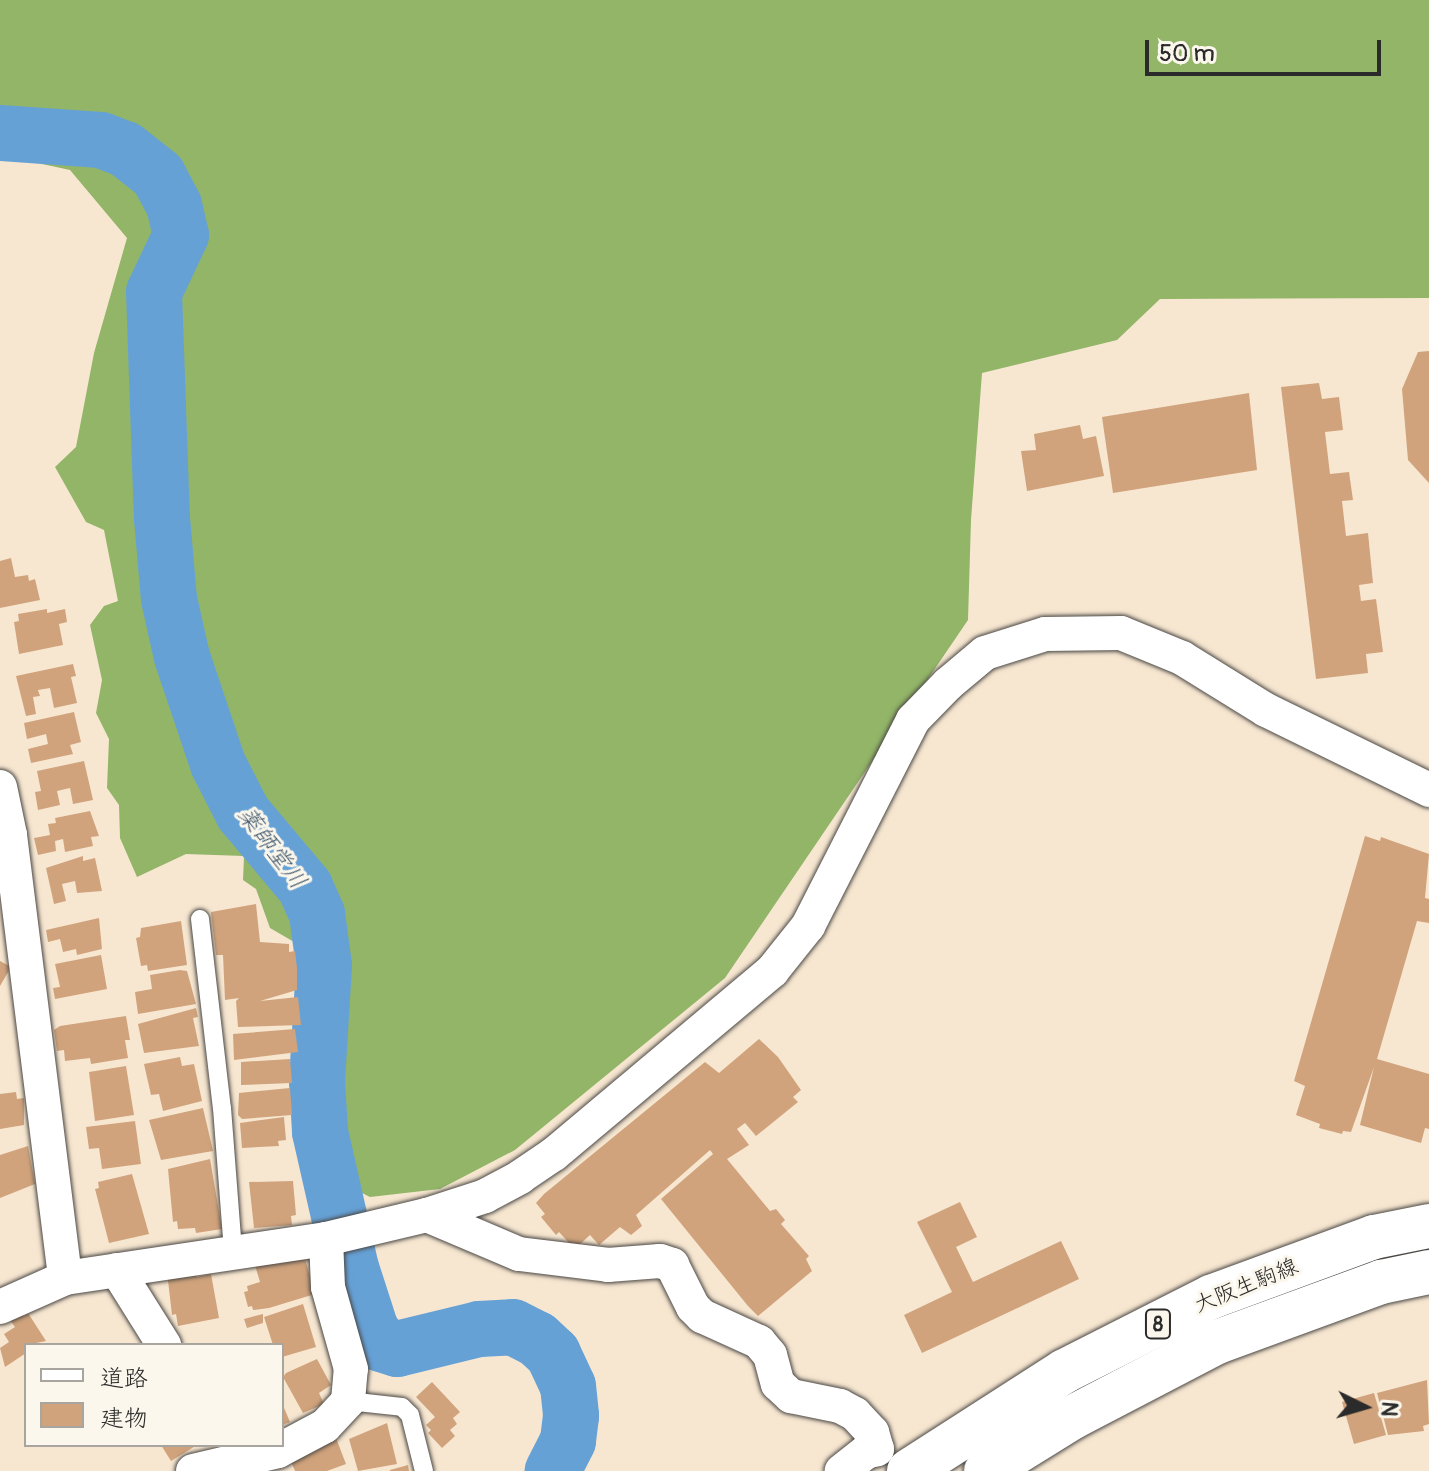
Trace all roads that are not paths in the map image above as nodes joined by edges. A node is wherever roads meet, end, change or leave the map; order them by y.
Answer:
1 (0, 787) edge
2 (1429, 790) edge
3 (5, 835) edge
4 (200, 919) dead end
5 (427, 1215) junction
6 (1429, 1226) edge
7 (326, 1239) junction
8 (233, 1252) junction
9 (117, 1270) junction
10 (1429, 1272) edge
11 (65, 1278) junction
12 (0, 1307) edge
13 (163, 1343) edge
14 (348, 1401) junction
15 (284, 1443) edge
16 (275, 1447) edge
17 (249, 1458) edge
18 (893, 1460) edge
19 (193, 1471) edge
20 (424, 1471) edge
21 (842, 1471) edge
22 (986, 1471) edge

1 - 3 street
2 - 5 street
3 - 11 street
4 - 8 lane
5 - 7 street
5 - 18 street
6 - 18 main road, 大阪生駒線 / 8
7 - 8 street
7 - 14 street
8 - 9 street
9 - 11 street
9 - 13 street
10 - 22 main road, 大阪生駒線 / 8
11 - 12 street
14 - 15 street
14 - 20 lane
16 - 17 street
17 - 19 street
18 - 21 street

